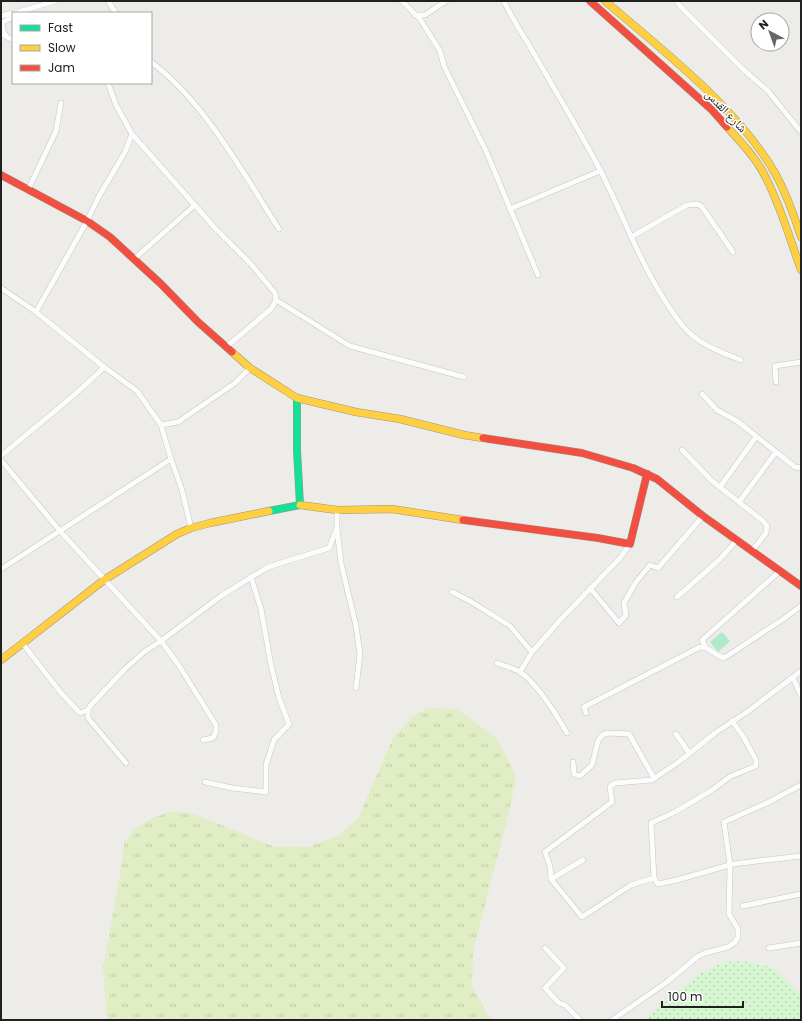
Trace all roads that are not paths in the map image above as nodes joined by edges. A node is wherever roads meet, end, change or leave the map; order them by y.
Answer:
1 (55, 1) edge
2 (108, 1) edge
3 (113, 1) edge
4 (402, 1) edge
5 (446, 1) edge
6 (504, 1) edge
7 (590, 1) edge
8 (605, 1) edge
9 (678, 1) edge
10 (28, 10) junction
11 (114, 11) edge
12 (19, 12) edge
13 (24, 12) edge
14 (12, 13) edge
15 (415, 15) junction
16 (1, 16) edge
17 (12, 18) edge
18 (2, 23) edge
19 (3, 34) edge
20 (12, 39) edge
21 (152, 63) edge
22 (108, 84) edge
23 (61, 103) dead end
24 (801, 132) edge
25 (132, 134) junction
26 (600, 171) junction
27 (1, 175) edge
28 (28, 190) junction
29 (195, 205) junction
30 (510, 209) junction
31 (87, 221) junction
32 (279, 229) dead end
33 (631, 236) junction
34 (801, 238) edge
35 (733, 252) dead end
36 (134, 259) junction
37 (801, 270) edge
38 (538, 275) dead end
39 (1, 288) edge
40 (276, 300) junction
41 (36, 312) junction
42 (226, 347) junction
43 (742, 360) dead end
44 (801, 362) edge
45 (104, 367) junction
46 (250, 368) junction
47 (464, 377) dead end
48 (776, 382) dead end
49 (702, 394) dead end
50 (296, 398) junction
51 (162, 425) junction
52 (756, 437) junction
53 (682, 450) dead end
54 (776, 452) junction
55 (1, 456) edge
56 (171, 459) junction
57 (1, 460) edge
58 (800, 469) edge
59 (647, 474) junction
60 (720, 487) junction
61 (739, 502) junction
62 (300, 505) junction
63 (337, 510) junction
64 (703, 516) junction
65 (191, 528) junction
66 (337, 528) junction
67 (60, 531) junction
68 (737, 540) junction
69 (630, 544) junction
70 (752, 551) junction
71 (1, 569) edge
72 (780, 572) junction
73 (251, 577) junction
74 (104, 580) junction
75 (801, 586) edge
76 (590, 588) junction
77 (452, 592) dead end
78 (677, 597) dead end
79 (801, 606) edge
80 (161, 641) junction
81 (23, 644) junction
82 (705, 646) junction
83 (532, 652) junction
84 (1, 660) edge
85 (497, 663) dead end
86 (801, 671) edge
87 (520, 672) junction
88 (793, 678) junction
89 (356, 688) dead end
90 (801, 696) edge
91 (88, 710) junction
92 (586, 713) dead end
93 (732, 721) junction
94 (567, 733) dead end
95 (676, 734) dead end
96 (204, 740) dead end
97 (689, 753) junction
98 (573, 762) dead end
99 (126, 763) dead end
100 (654, 778) junction
101 (205, 782) dead end
102 (801, 785) edge
103 (801, 856) edge
104 (583, 860) dead end
105 (730, 865) junction
106 (654, 878) junction
107 (551, 879) junction
108 (801, 894) edge
109 (743, 906) dead end
110 (801, 943) edge
111 (545, 948) dead end
112 (769, 948) dead end
113 (580, 1020) edge
114 (612, 1020) edge

1 - 10 street
2 - 11 street
3 - 11 street
4 - 15 street
5 - 15 street
6 - 26 street
7 - 37 street, شارع القدس
8 - 34 street, شارع القدس
9 - 24 street
10 - 12 street
10 - 13 street
14 - 16 street
15 - 30 street
17 - 18 street
18 - 19 street
19 - 20 street
21 - 32 street
22 - 25 street
23 - 28 street
25 - 29 street
25 - 31 street
26 - 30 street
26 - 33 street
27 - 28 street
28 - 31 street
29 - 36 street
29 - 40 street
30 - 38 street
31 - 36 street
31 - 41 street
33 - 35 street
33 - 43 street
36 - 42 street
39 - 41 street
40 - 42 street
40 - 47 street
41 - 45 street
42 - 46 street
44 - 48 street
45 - 51 street
45 - 55 street
46 - 50 street
46 - 51 street
49 - 52 street
50 - 59 street
50 - 62 street
51 - 56 street
52 - 54 street
52 - 60 street
53 - 60 street
54 - 58 street
54 - 61 street
56 - 65 street
56 - 67 street
57 - 67 street
59 - 64 street
59 - 69 street
60 - 61 street
61 - 70 street
62 - 63 street
62 - 65 street
63 - 66 street
63 - 69 street
64 - 68 street
64 - 76 street
65 - 74 street
66 - 73 street
66 - 89 street
67 - 71 street
67 - 74 street
68 - 70 street
68 - 78 street
69 - 76 street
70 - 72 street
72 - 75 street
72 - 82 street
73 - 80 street
73 - 101 street
74 - 80 street
74 - 81 street
76 - 83 street
77 - 83 street
79 - 82 street
80 - 91 street
80 - 96 street
81 - 84 street
81 - 91 street
82 - 92 street
83 - 87 street
85 - 87 street
86 - 88 street
87 - 94 street
88 - 90 street
88 - 93 street
91 - 99 street
93 - 97 street
93 - 106 street
95 - 97 street
97 - 100 street
98 - 100 street
100 - 107 street
102 - 105 street
103 - 105 street
104 - 107 street
105 - 106 street
105 - 114 street
106 - 107 street
108 - 109 street
110 - 112 street
111 - 113 street

